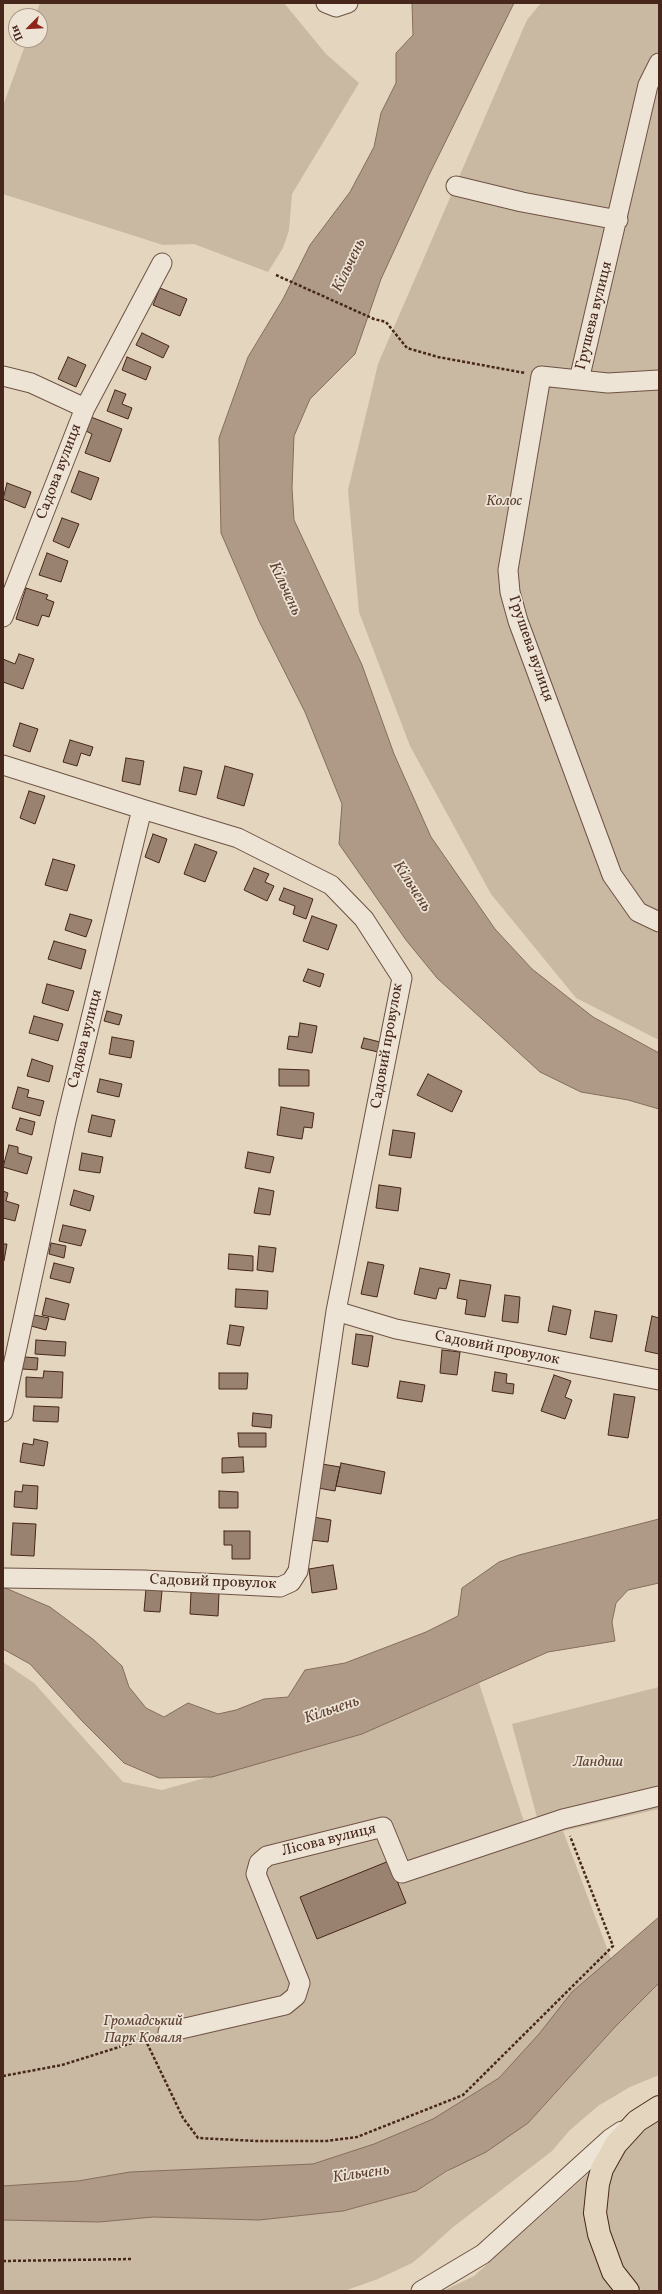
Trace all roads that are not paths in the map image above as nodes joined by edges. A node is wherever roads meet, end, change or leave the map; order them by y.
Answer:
1 (326, 3) edge
2 (348, 3) edge
3 (659, 63) edge
4 (456, 186) dead end
5 (618, 220) junction
6 (162, 263) dead end
7 (3, 376) edge
8 (579, 380) junction
9 (659, 380) edge
10 (85, 408) junction
11 (3, 617) edge
12 (3, 765) edge
13 (142, 809) junction
14 (659, 922) edge
15 (336, 1311) junction
16 (659, 1380) edge
17 (3, 1412) edge
18 (3, 1578) edge
19 (659, 1796) edge
20 (168, 2032) road end
21 (659, 2107) edge
22 (637, 2121) junction
23 (421, 2291) edge
24 (628, 2291) edge

1 - 2 street
3 - 5 street, Грушева вулиця
4 - 5 street
5 - 8 street, Грушева вулиця
6 - 10 street
7 - 10 street, Садова вулиця
8 - 9 street
8 - 14 street, Грушева вулиця
10 - 11 street, Садова вулиця
12 - 13 street
13 - 15 street, Садовий провулок
13 - 17 street, Садова вулиця
15 - 16 street, Садовий провулок
15 - 18 street, Садовий провулок
19 - 20 street, Лісова вулиця
21 - 22 highway
22 - 23 street
22 - 24 highway

